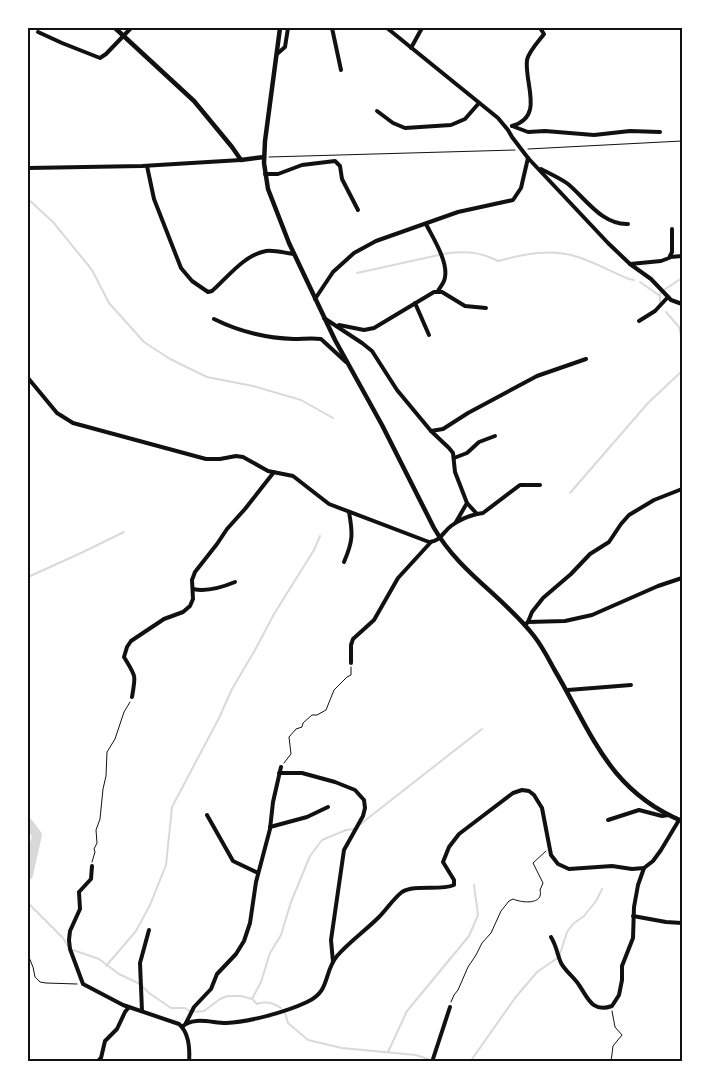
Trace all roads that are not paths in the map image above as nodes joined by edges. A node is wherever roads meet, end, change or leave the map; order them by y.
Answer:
1 (115, 28) edge
2 (131, 28) edge
3 (280, 28) edge
4 (288, 28) edge
5 (332, 28) edge
6 (387, 28) edge
7 (422, 28) edge
8 (540, 28) edge
9 (38, 32) dead end
10 (123, 35) junction
11 (411, 48) junction
12 (277, 54) junction
13 (341, 70) dead end
14 (479, 103) junction
15 (377, 111) dead end
16 (512, 126) junction
17 (506, 127) junction
18 (660, 132) dead end
19 (264, 157) junction
20 (528, 158) junction
21 (241, 160) junction
22 (147, 166) junction
23 (28, 168) edge
24 (539, 168) junction
25 (265, 174) junction
26 (358, 210) dead end
27 (426, 224) junction
28 (628, 224) dead end
29 (672, 229) dead end
30 (294, 254) junction
31 (682, 256) edge
32 (670, 257) junction
33 (630, 264) junction
34 (438, 291) junction
35 (668, 297) junction
36 (315, 299) junction
37 (414, 303) junction
38 (681, 303) edge
39 (486, 308) dead end
40 (214, 318) dead end
41 (324, 318) junction
42 (638, 321) dead end
43 (334, 324) junction
44 (429, 335) dead end
45 (586, 359) dead end
46 (348, 364) junction
47 (28, 378) edge
48 (431, 431) junction
49 (495, 436) dead end
50 (454, 458) junction
51 (274, 472) junction
52 (540, 485) dead end
53 (682, 489) edge
54 (467, 503) junction
55 (349, 512) junction
56 (477, 514) junction
57 (454, 524) junction
58 (440, 538) junction
59 (431, 542) junction
60 (344, 562) dead end
61 (682, 578) edge
62 (235, 582) dead end
63 (194, 589) junction
64 (526, 623) junction
65 (351, 663) road end
66 (631, 685) dead end
67 (568, 690) junction
68 (132, 697) road end
69 (281, 768) road end
70 (279, 773) junction
71 (328, 807) dead end
72 (669, 815) junction
73 (207, 816) dead end
74 (608, 820) dead end
75 (681, 821) edge
76 (270, 827) junction
77 (92, 866) road end
78 (644, 868) junction
79 (258, 873) junction
80 (633, 916) junction
81 (682, 923) edge
82 (149, 930) dead end
83 (551, 937) dead end
84 (333, 962) junction
85 (129, 1006) junction
86 (450, 1007) road end
87 (142, 1011) junction
88 (184, 1025) junction
89 (97, 1062) edge
90 (189, 1062) edge
91 (432, 1062) edge

1 - 10 street
2 - 10 street
3 - 12 street
4 - 12 street
5 - 13 street
6 - 11 street
7 - 11 street
8 - 16 street
9 - 10 street
10 - 21 street
11 - 14 street
12 - 19 street
14 - 15 street
14 - 17 street
16 - 17 street
16 - 18 street
17 - 20 street
19 - 21 street
19 - 25 street
20 - 24 street
20 - 27 street
21 - 22 street
22 - 23 street
22 - 30 street
24 - 28 street
24 - 33 street
25 - 26 street
25 - 30 street
27 - 34 street
27 - 36 street
29 - 32 street
30 - 36 street
31 - 32 street
32 - 33 street
33 - 35 street
34 - 37 street
34 - 39 street
35 - 38 street
35 - 42 street
36 - 41 street
37 - 43 street
37 - 44 street
40 - 46 street
41 - 43 street
41 - 46 street
43 - 48 street
45 - 48 street
46 - 58 street
47 - 51 street
48 - 50 street
49 - 50 street
50 - 54 street
51 - 55 street
51 - 63 street
52 - 56 street
53 - 64 street
54 - 56 street
54 - 57 street
55 - 59 street
55 - 60 street
56 - 57 street
57 - 58 street
58 - 59 street
58 - 64 street
59 - 65 street
61 - 64 street
62 - 63 street
63 - 68 street
64 - 67 street
66 - 67 street
67 - 72 street
69 - 70 street
70 - 76 street
70 - 84 street
71 - 76 street
72 - 74 street
72 - 75 street
73 - 79 street
75 - 78 street
76 - 79 street
77 - 85 street
78 - 80 street
78 - 84 street
79 - 88 street
80 - 81 street
80 - 83 street
82 - 87 street
84 - 88 street
85 - 87 street
85 - 89 street
86 - 91 street
87 - 88 street
88 - 90 street

